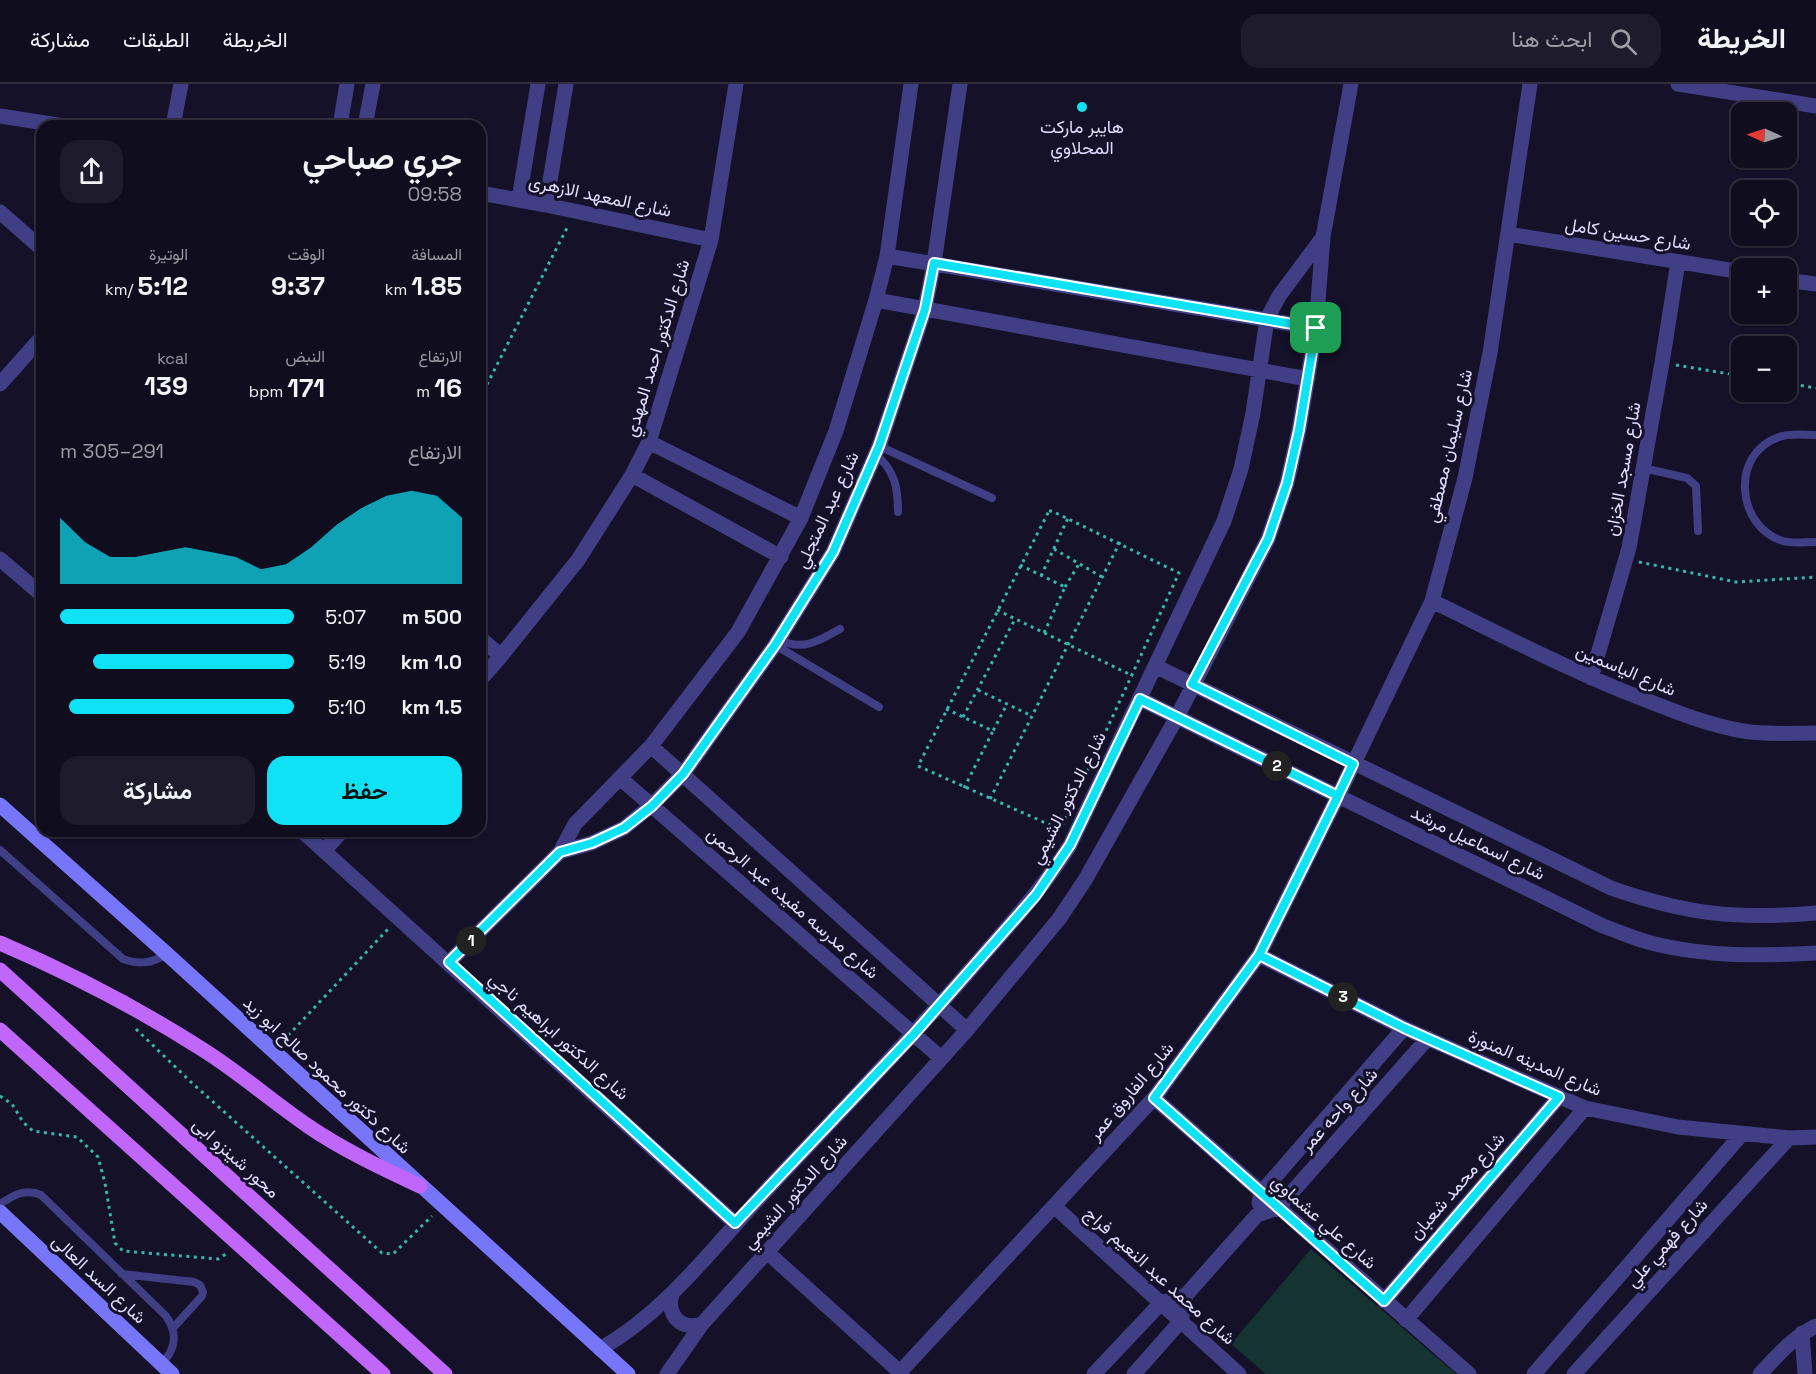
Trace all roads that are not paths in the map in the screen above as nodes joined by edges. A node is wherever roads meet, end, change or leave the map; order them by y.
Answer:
1 (180, 84) edge
2 (347, 84) edge
3 (373, 84) edge
4 (537, 84) edge
5 (566, 84) edge
6 (736, 84) edge
7 (911, 84) edge
8 (960, 84) edge
9 (1351, 84) edge
10 (1530, 84) edge
11 (1678, 84) edge
12 (1816, 106) edge
13 (0, 116) edge
14 (174, 120) edge
15 (341, 120) edge
16 (366, 120) edge
17 (36, 122) edge
18 (486, 194) edge
19 (519, 199) junction
20 (546, 205) junction
21 (0, 212) edge
22 (1508, 234) junction
23 (1323, 237) junction
24 (711, 240) junction
25 (36, 244) edge
26 (887, 256) junction
27 (1678, 262) junction
28 (934, 263) junction
29 (1731, 270) edge
30 (1797, 282) edge
31 (1816, 285) edge
32 (876, 300) junction
33 (925, 309) junction
34 (1267, 319) junction
35 (1316, 328) junction
36 (36, 344) edge
37 (1259, 370) junction
38 (1308, 380) junction
39 (0, 384) edge
40 (1816, 435) edge
41 (649, 442) junction
42 (877, 450) junction
43 (1643, 468) junction
44 (633, 475) junction
45 (992, 498) dead end
46 (898, 512) dead end
47 (801, 518) junction
48 (1698, 531) dead end
49 (1816, 542) edge
50 (781, 557) junction
51 (0, 559) edge
52 (36, 588) edge
53 (1432, 601) junction
54 (840, 629) dead end
55 (777, 642) junction
56 (486, 643) edge
57 (501, 656) junction
58 (1155, 666) junction
59 (486, 673) edge
60 (1591, 678) junction
61 (1192, 684) junction
62 (1140, 699) junction
63 (879, 707) dead end
64 (1177, 717) junction
65 (1816, 733) edge
66 (651, 746) junction
67 (1353, 764) junction
68 (683, 774) junction
69 (620, 778) junction
70 (1338, 796) junction
71 (0, 805) edge
72 (652, 806) junction
73 (309, 837) edge
74 (337, 837) edge
75 (0, 850) edge
76 (324, 851) junction
77 (560, 852) junction
78 (1816, 913) edge
79 (0, 943) edge
80 (1816, 953) edge
81 (167, 954) junction
82 (1259, 955) junction
83 (449, 962) junction
84 (0, 970) edge
85 (939, 1006) junction
86 (1404, 1028) junction
87 (967, 1029) junction
88 (0, 1030) edge
89 (914, 1034) junction
90 (1428, 1038) junction
91 (941, 1058) junction
92 (1559, 1097) junction
93 (1154, 1098) junction
94 (1585, 1107) junction
95 (1741, 1135) junction
96 (1816, 1137) edge
97 (1789, 1138) junction
98 (420, 1186) junction
99 (1261, 1193) junction
100 (0, 1204) edge
101 (1055, 1207) junction
102 (1278, 1208) junction
103 (0, 1212) edge
104 (1257, 1215) junction
105 (735, 1223) junction
106 (767, 1252) junction
107 (121, 1274) junction
108 (672, 1294) junction
109 (1186, 1295) junction
110 (1384, 1301) junction
111 (1161, 1303) junction
112 (1406, 1320) junction
113 (1181, 1321) junction
114 (702, 1324) junction
115 (173, 1328) junction
116 (1809, 1330) edge
117 (600, 1349) junction
118 (167, 1369) edge
119 (901, 1373) edge
120 (1467, 1373) edge
121 (383, 1374) edge
122 (445, 1374) edge
123 (628, 1374) edge
124 (667, 1374) edge
125 (1094, 1374) edge
126 (1134, 1374) edge
127 (1239, 1374) edge
128 (1534, 1374) edge
129 (1574, 1374) edge
130 (1760, 1374) edge
131 (1805, 1374) edge

1 - 14 street
2 - 15 street
3 - 16 street
4 - 19 street
5 - 20 street
6 - 24 street, شارع الدكتور احمد المهدي
7 - 26 street, شارع عبد المتجلي
8 - 28 street, شارع عبد المتجلي
9 - 23 street, شارع الدكتور الشيمي
10 - 22 street, شارع سليمان مصطفي
11 - 12 street
13 - 17 street
18 - 19 street, شارع المعهد الازهرى
19 - 20 street, شارع المعهد الازهرى
20 - 24 street, شارع المعهد الازهرى
21 - 25 street
22 - 27 street, شارع حسين كامل
22 - 53 street, شارع سليمان مصطفي
23 - 34 street, شارع الدكتور الشيمي
23 - 35 street, شارع الدكتور الشيمي
24 - 41 street, شارع الدكتور احمد المهدي
26 - 28 street
26 - 32 street, شارع عبد المتجلي
27 - 29 street, شارع حسين كامل
27 - 43 street, شارع مسجد الخزان
28 - 33 street, شارع عبد المتجلي
28 - 34 street
30 - 31 street
32 - 33 street
32 - 47 street, شارع عبد المتجلي
33 - 37 street
33 - 42 street, شارع عبد المتجلي
34 - 35 street
34 - 37 street, شارع الدكتور الشيمي
35 - 38 street, شارع الدكتور الشيمي
36 - 39 street
37 - 38 street
37 - 58 street, شارع الدكتور الشيمي
38 - 61 street, شارع الدكتور الشيمي
40 - 49 lane
41 - 44 street, شارع الدكتور احمد المهدي
41 - 47 street
42 - 45 lane
42 - 46 lane
42 - 55 street, شارع عبد المتجلي
43 - 48 lane
43 - 60 street, شارع مسجد الخزان
44 - 50 street
44 - 57 street, شارع الدكتور احمد المهدي
47 - 50 street, شارع عبد المتجلي
50 - 66 street, شارع عبد المتجلي
51 - 52 street
53 - 60 street, شارع الياسمين
53 - 67 street, شارع سليمان مصطفي
54 - 55 lane
55 - 63 lane
55 - 68 street, شارع عبد المتجلي
56 - 57 street
57 - 59 street, شارع الدكتور احمد المهدي
58 - 61 street, شارع اسماعيل مرشد
58 - 62 street, شارع الدكتور الشيمي
60 - 65 street, شارع الياسمين
61 - 64 street, شارع الدكتور الشيمي
61 - 67 street, شارع اسماعيل مرشد
62 - 64 street, شارع اسماعيل مرشد
62 - 85 street, شارع الدكتور الشيمي
64 - 70 street, شارع اسماعيل مرشد
64 - 87 street, شارع الدكتور الشيمي
66 - 68 street, شارع مدرسه مفيده عبد الرحمن
66 - 69 street, شارع عبد المتجلي
67 - 70 street, شارع سليمان مصطفي
67 - 78 street, شارع اسماعيل مرشد
68 - 72 street, شارع عبد المتجلي
68 - 85 street, شارع مدرسه مفيده عبد الرحمن
69 - 72 street, شارع مدرسه مفيده عبد الرحمن
69 - 77 street, شارع عبد المتجلي
70 - 80 street, شارع اسماعيل مرشد
70 - 82 street, شارع الفاروق عمر
71 - 81 street, شارع دكتور محمود صالح ابو زيد
72 - 77 street, شارع عبد المتجلي
72 - 89 street, شارع مدرسه مفيده عبد الرحمن
73 - 76 street, شارع الدكتور ابراهيم ناجي
74 - 76 street
75 - 81 lane
76 - 83 street, شارع الدكتور ابراهيم ناجي
77 - 83 street, شارع عبد المتجلي
79 - 98 main road
81 - 98 street, شارع دكتور محمود صالح ابو زيد
82 - 86 street, شارع المدينه المنورة
82 - 93 street, شارع الفاروق عمر
83 - 105 street, شارع الدكتور ابراهيم ناجي
84 - 122 main road, محور شينزو ابى
85 - 87 street, شارع مدرسه مفيده عبد الرحمن
85 - 89 street, شارع الدكتور الشيمي
86 - 90 street, شارع المدينه المنورة
86 - 99 street, شارع واحه عمر
87 - 91 street, شارع الدكتور الشيمي
88 - 121 main road
89 - 91 street, شارع مدرسه مفيده عبد الرحمن
89 - 105 street, شارع الدكتور الشيمي
90 - 92 street, شارع المدينه المنورة
90 - 102 street, شارع واحه عمر
91 - 106 street, شارع الدكتور الشيمي
92 - 94 street, شارع المدينه المنورة
92 - 110 street, شارع محمد شعبان
93 - 99 street, شارع علي عشماوي
93 - 101 street, شارع الفاروق عمر
94 - 95 street, شارع المدينه المنورة
94 - 112 street
95 - 97 street, شارع المدينه المنورة
95 - 128 street, شارع فهمي علي
96 - 97 street, شارع المدينه المنورة
97 - 129 street, شارع فهمي علي
98 - 117 street, شارع دكتور محمود صالح ابو زيد
99 - 102 street, شارع علي عشماوي
99 - 104 street
100 - 107 lane
101 - 111 street, شارع محمد عبد النعيم فراج
101 - 119 street, شارع الفاروق عمر
102 - 104 street
102 - 110 street, شارع علي عشماوي
103 - 118 street, شارع السد العالى
104 - 109 street
105 - 108 street, شارع الدكتور الشيمي
106 - 114 street, شارع الدكتور الشيمي
106 - 119 street
107 - 115 lane
107 - 115 lane
108 - 114 street
108 - 117 street, شارع الدكتور الشيمي
109 - 111 street
109 - 113 street
110 - 112 street, شارع علي عشماوي
111 - 113 street, شارع محمد عبد النعيم فراج
111 - 125 street
112 - 120 street, شارع علي عشماوي
113 - 126 street
113 - 127 street, شارع محمد عبد النعيم فراج
114 - 124 street, شارع الدكتور الشيمي
115 - 118 lane
116 - 130 street
116 - 131 street
117 - 123 street, شارع دكتور محمود صالح ابو زيد

